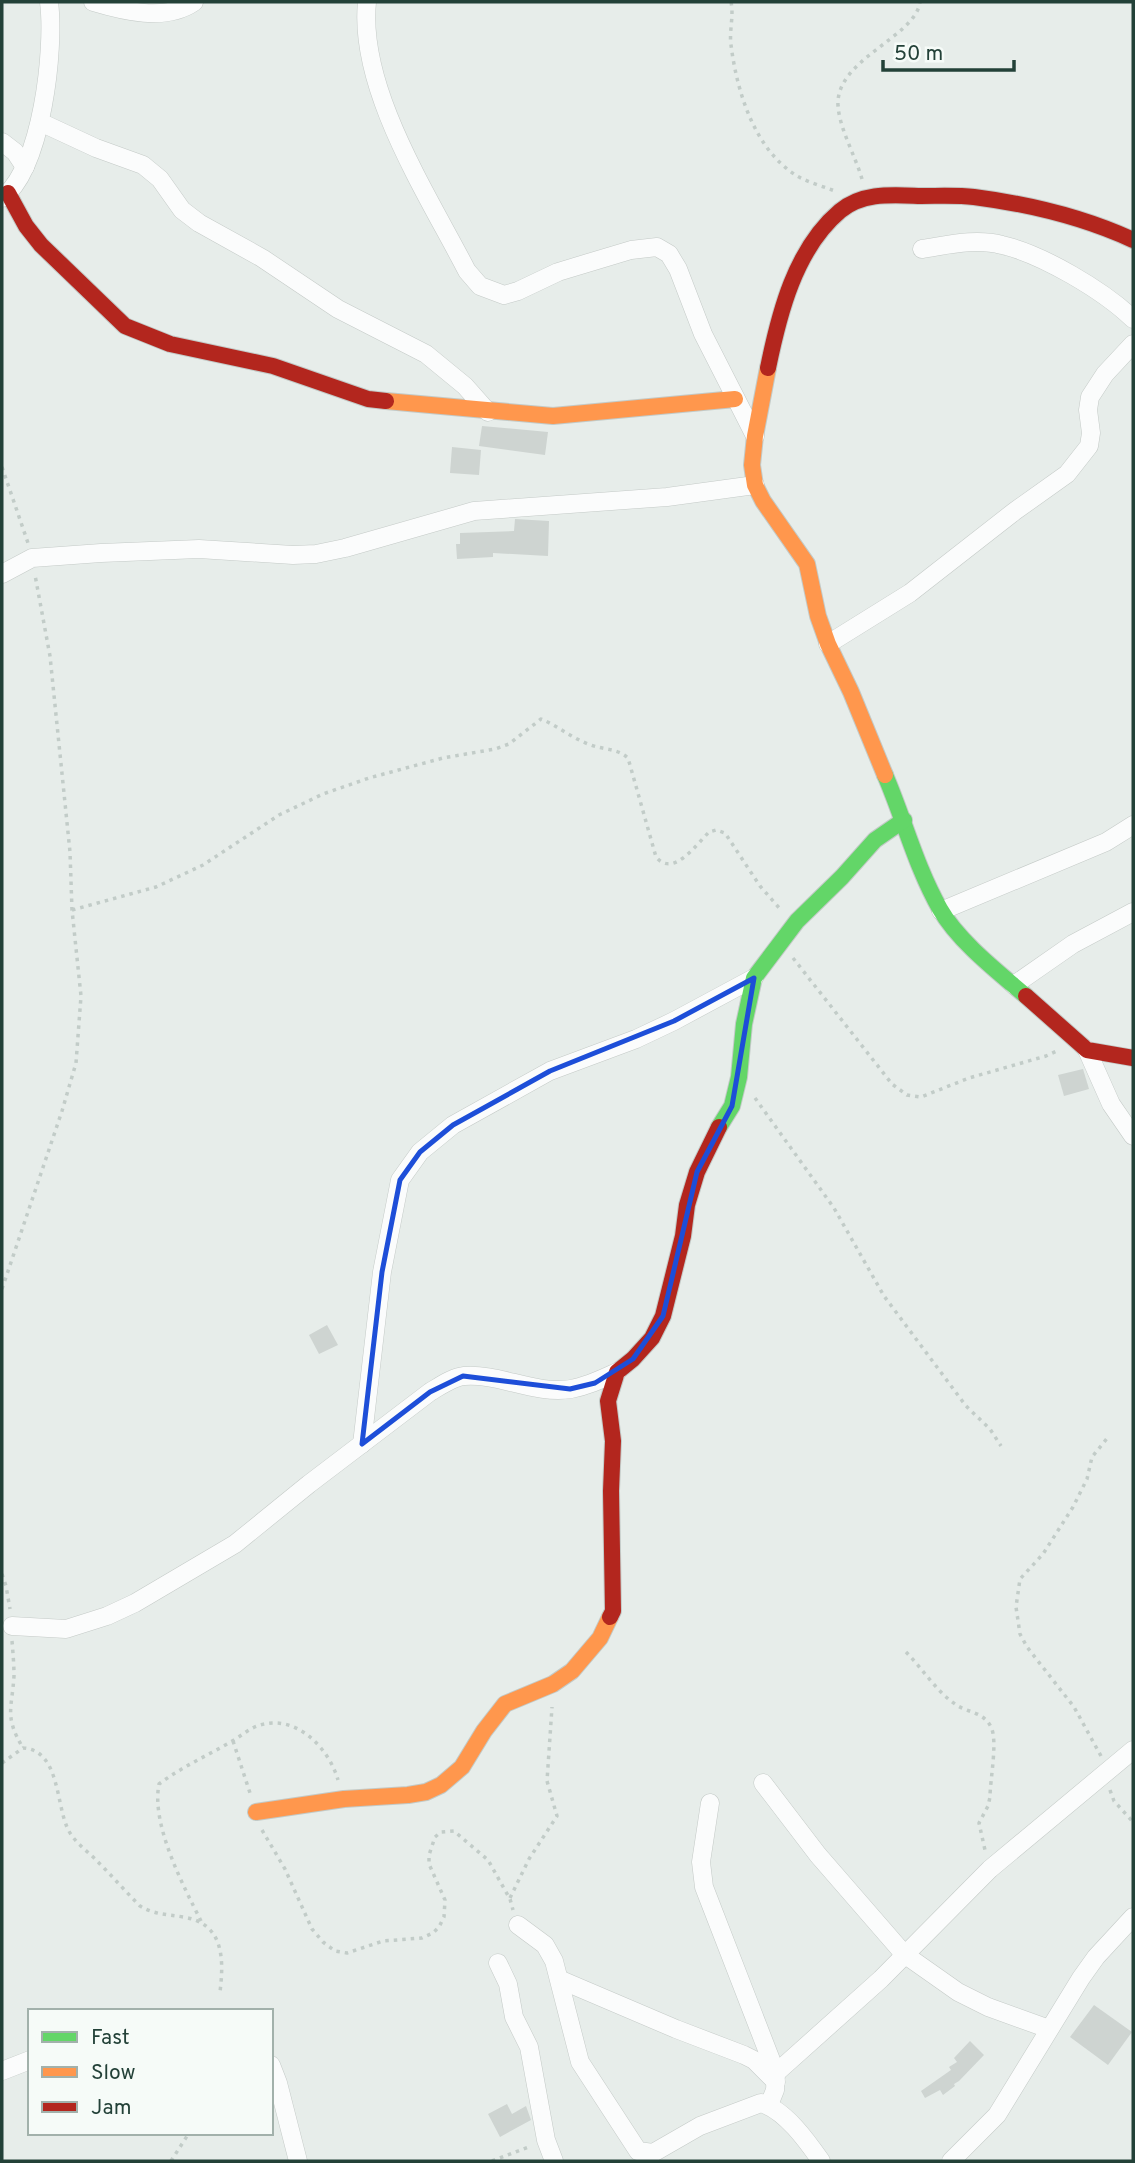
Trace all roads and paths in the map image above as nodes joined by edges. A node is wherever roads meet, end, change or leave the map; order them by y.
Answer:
1 (49, 2) edge
2 (93, 2) edge
3 (194, 2) edge
4 (367, 2) edge
5 (731, 2) edge
6 (920, 2) edge
7 (40, 122) junction
8 (2, 142) edge
9 (24, 167) junction
10 (5, 195) edge
11 (862, 199) junction
12 (1133, 240) edge
13 (922, 249) dead end
14 (1133, 319) edge
15 (1133, 344) edge
16 (735, 399) junction
17 (488, 412) junction
18 (755, 436) junction
19 (2, 467) edge
20 (755, 485) junction
21 (32, 558) junction
22 (2, 574) edge
23 (828, 644) junction
24 (904, 820) junction
25 (1133, 825) edge
26 (72, 910) junction
27 (941, 911) junction
28 (1133, 912) edge
29 (797, 921) junction
30 (779, 942) junction
31 (754, 978) junction
32 (1014, 985) junction
33 (1081, 1044) junction
34 (1133, 1058) edge
35 (739, 1077) junction
36 (1133, 1136) edge
37 (2, 1289) edge
38 (617, 1372) junction
39 (1109, 1436) dead end
40 (362, 1444) junction
41 (1001, 1446) dead end
42 (2, 1574) edge
43 (12, 1626) junction
44 (906, 1652) dead end
45 (553, 1684) junction
46 (233, 1741) junction
47 (23, 1748) junction
48 (1133, 1750) edge
49 (2, 1763) edge
50 (1108, 1772) junction
51 (763, 1783) dead end
52 (344, 1799) junction
53 (710, 1803) dead end
54 (256, 1812) junction
55 (1133, 1822) edge
56 (990, 1869) junction
57 (510, 1899) junction
58 (1133, 1917) edge
59 (201, 1921) junction
60 (518, 1925) joint
61 (904, 1954) junction
62 (498, 1963) dead end
63 (561, 1980) junction
64 (220, 1992) dead end
65 (1049, 2029) junction
66 (28, 2061) edge
67 (273, 2069) edge
68 (2, 2071) edge
69 (776, 2077) junction
70 (769, 2105) junction
71 (188, 2135) edge
72 (546, 2140) junction
73 (634, 2157) edge
74 (818, 2160) edge
75 (171, 2161) edge
76 (298, 2161) edge
77 (492, 2161) edge
78 (554, 2161) edge
79 (952, 2161) edge

1 - 7 street
2 - 3 street
4 - 16 street
5 - 11 path
6 - 11 path
7 - 9 street
7 - 17 street
8 - 9 street
9 - 10 street
10 - 17 street
11 - 12 street
11 - 18 street
13 - 14 street
15 - 23 street
16 - 17 street
16 - 18 street
18 - 20 street
19 - 21 path
20 - 21 street
20 - 23 street
21 - 22 street
21 - 26 path
23 - 24 street
24 - 27 street
24 - 29 street
25 - 27 street
26 - 29 path
26 - 37 path
27 - 32 street
28 - 32 street
29 - 30 street
30 - 31 street
30 - 33 path
31 - 35 street
31 - 40 street
32 - 33 street
33 - 34 street
33 - 36 street
35 - 38 street
35 - 41 path
38 - 40 street
38 - 45 street
39 - 50 path
40 - 43 street
42 - 43 path
43 - 47 path
44 - 56 path
45 - 52 street
45 - 57 path
46 - 52 path
46 - 54 path
46 - 59 path
47 - 49 path
47 - 59 path
48 - 50 street
50 - 55 path
50 - 56 street
51 - 61 street
52 - 54 street
53 - 69 street
54 - 57 path
56 - 61 street
57 - 60 path
58 - 65 street
59 - 64 path
60 - 63 street
61 - 65 street
61 - 69 street
62 - 72 street
63 - 69 street
63 - 73 street
65 - 79 street
66 - 68 street
67 - 76 street
69 - 70 street
70 - 73 street
70 - 74 street
71 - 75 path
72 - 77 path
72 - 78 street

